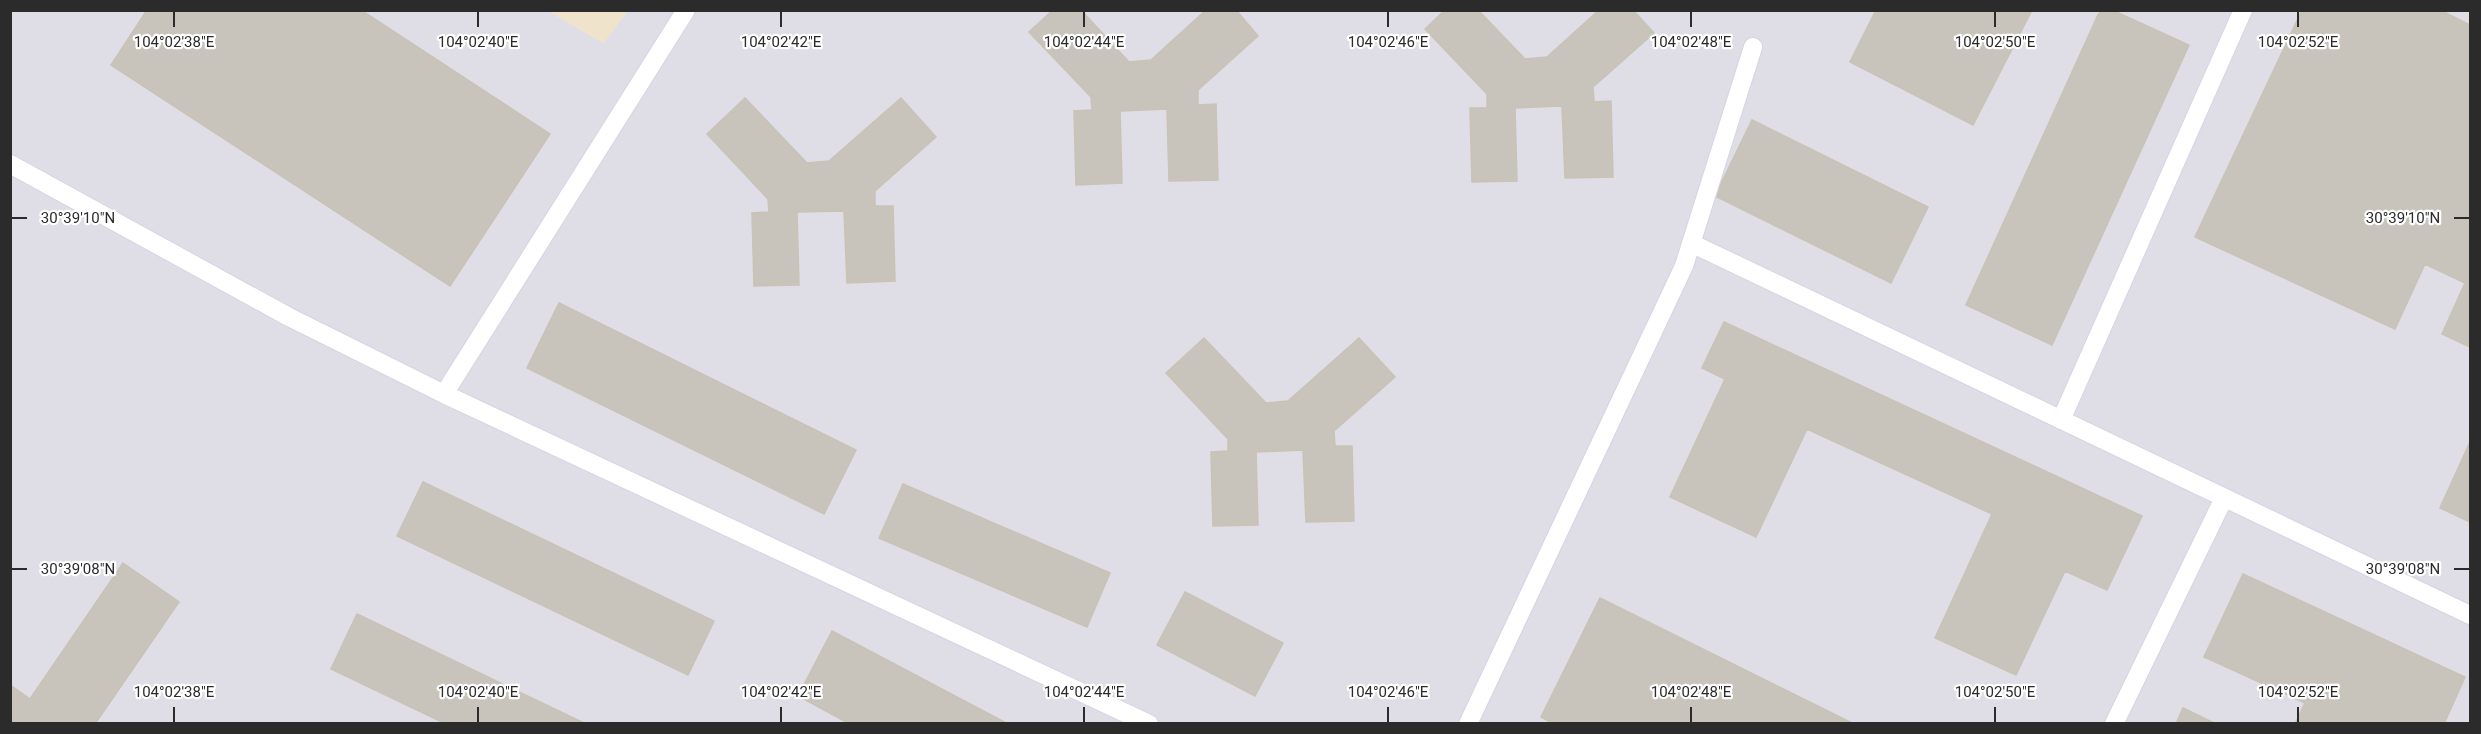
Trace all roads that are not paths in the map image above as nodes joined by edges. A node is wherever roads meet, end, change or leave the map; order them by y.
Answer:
1 (686, 10) edge
2 (2243, 10) edge
3 (1753, 47) dead end
4 (10, 164) edge
5 (1691, 243) junction
6 (444, 394) junction
7 (2061, 420) junction
8 (2224, 498) junction
9 (2470, 615) edge
10 (1149, 723) edge
11 (1468, 723) edge
12 (2114, 723) edge

1 - 6 lane
2 - 7 lane
3 - 5 lane
4 - 6 lane
5 - 7 lane
5 - 11 lane
6 - 10 lane
7 - 8 lane
8 - 9 lane
8 - 12 lane

